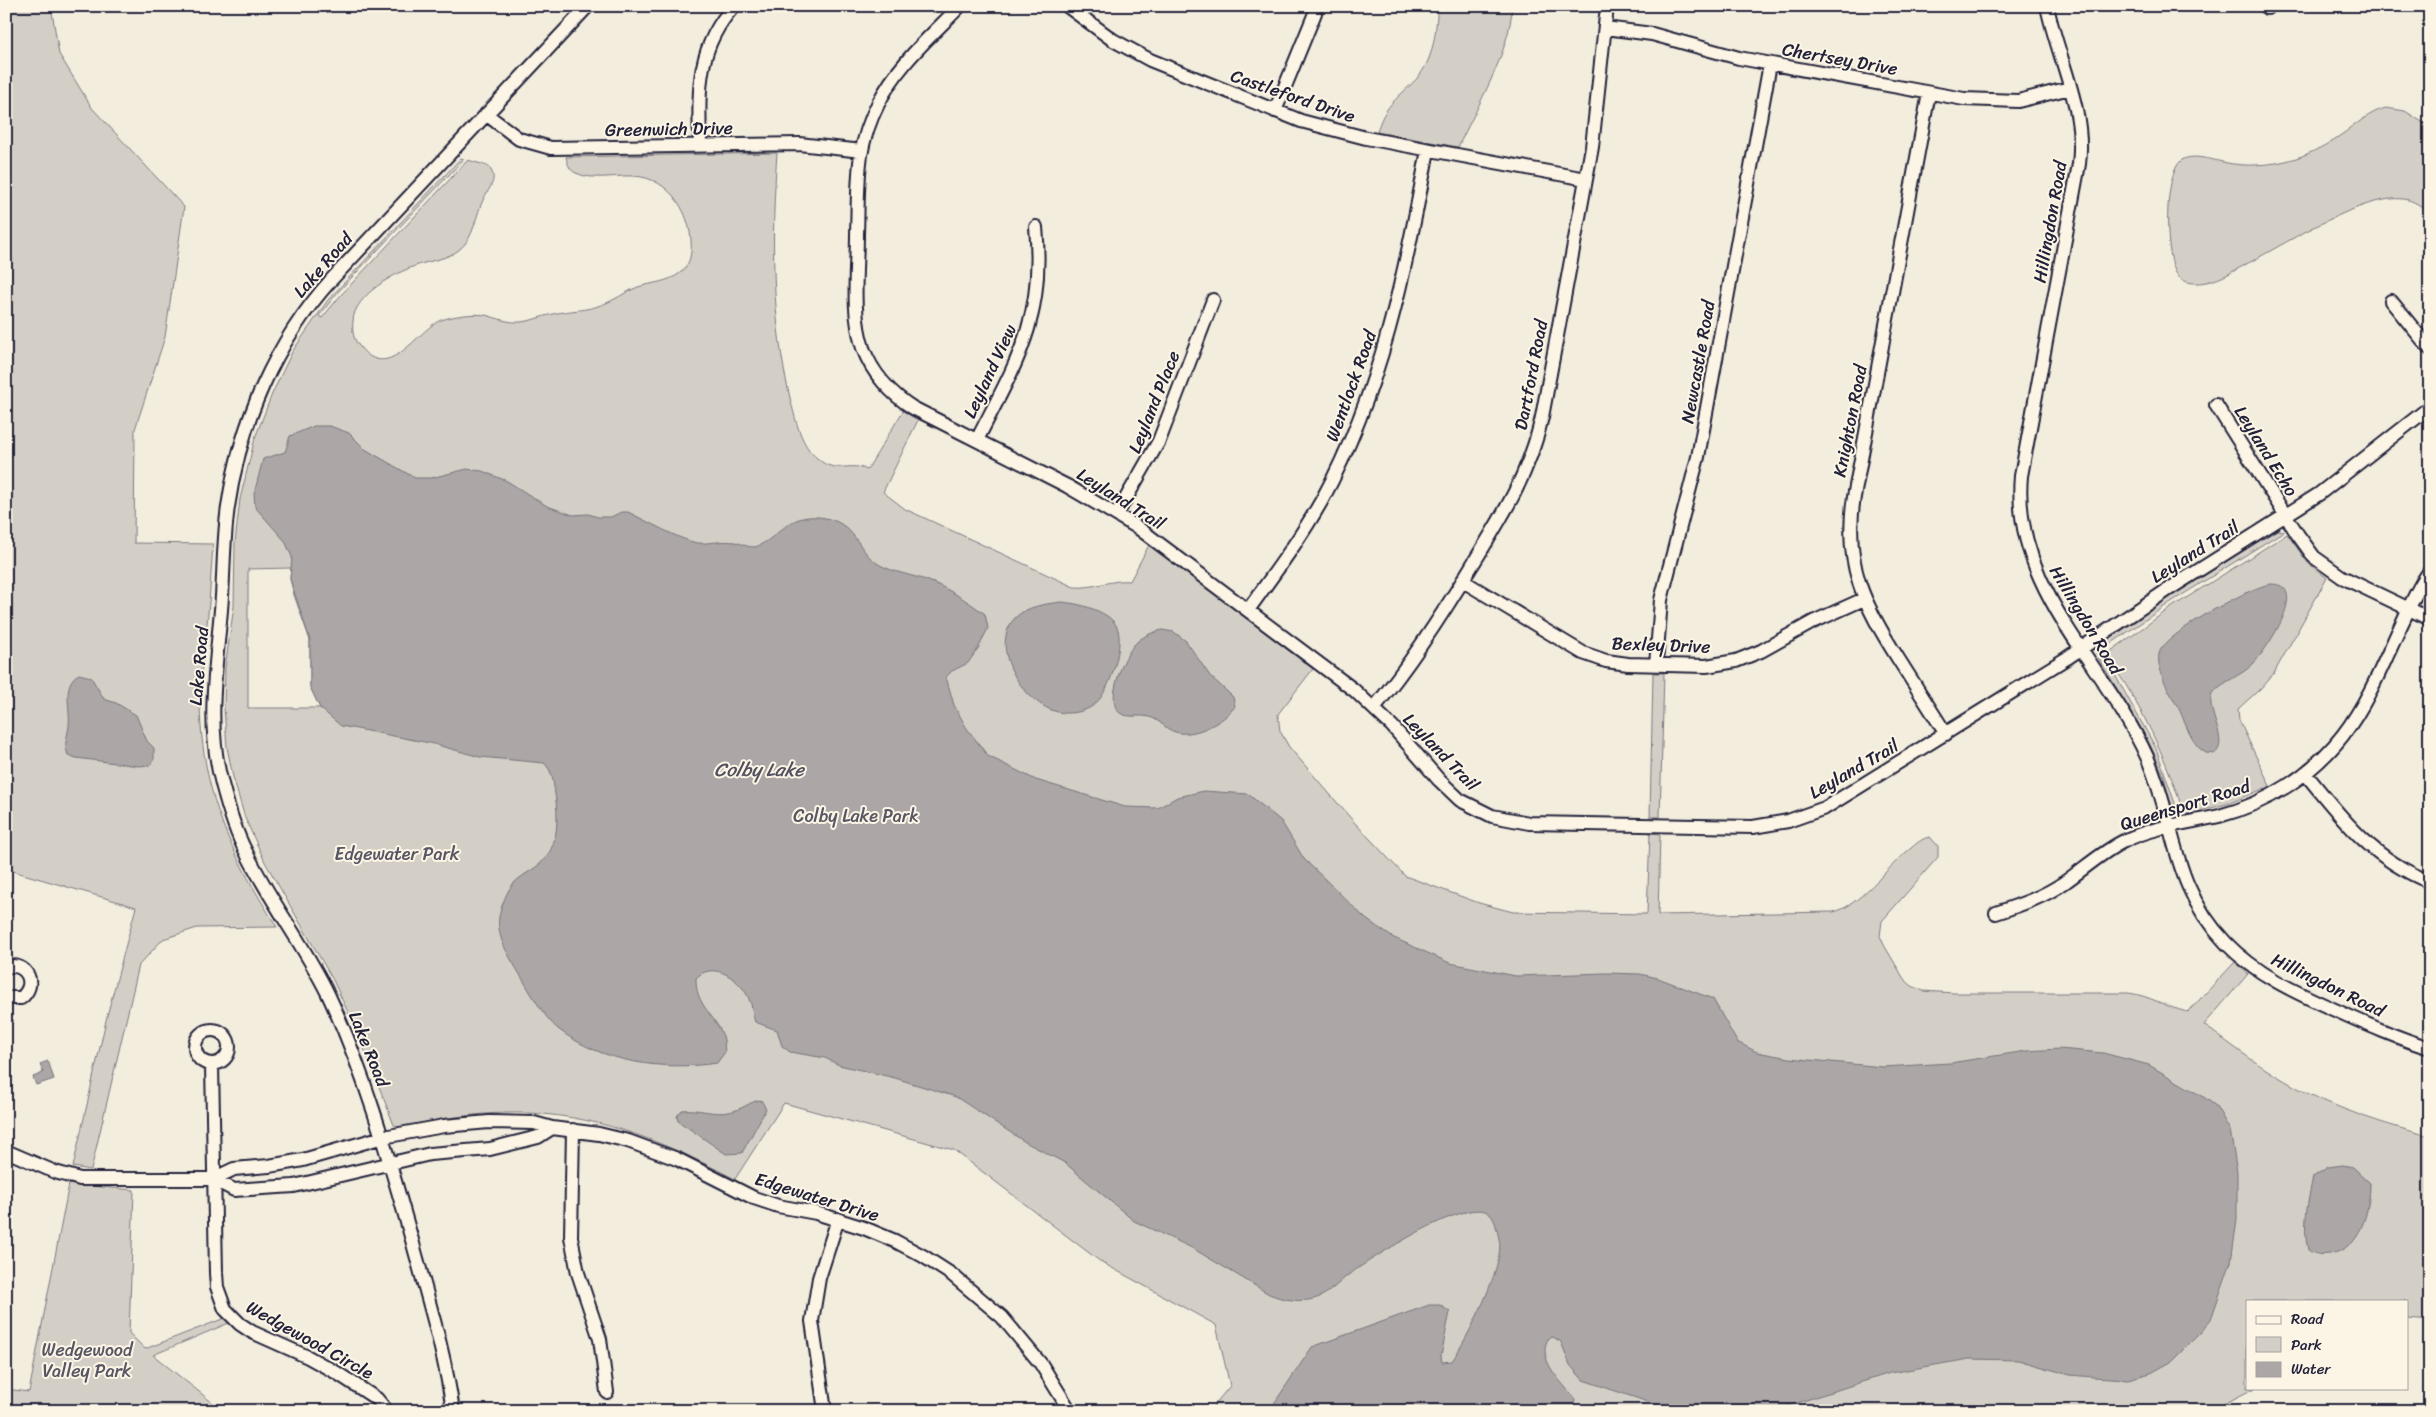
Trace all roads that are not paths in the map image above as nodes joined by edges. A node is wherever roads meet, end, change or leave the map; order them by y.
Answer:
1 (588, 6) edge
2 (734, 6) edge
3 (960, 6) edge
4 (1067, 6) edge
5 (1607, 6) edge
6 (2047, 6) edge
7 (1315, 13) dead end
8 (1605, 28) junction
9 (1770, 64) junction
10 (2070, 88) junction
11 (1928, 93) junction
12 (1275, 111) junction
13 (486, 114) junction
14 (700, 146) junction
15 (1428, 150) junction
16 (862, 151) junction
17 (1586, 179) junction
18 (1036, 227) dead end
19 (1213, 300) dead end
20 (2391, 301) dead end
21 (2430, 349) edge
22 (2216, 405) dead end
23 (2430, 407) edge
24 (977, 440) junction
25 (1117, 514) junction
26 (2286, 516) junction
27 (2430, 571) edge
28 (1463, 581) junction
29 (1864, 600) junction
30 (2409, 609) junction
31 (1248, 610) junction
32 (2430, 619) edge
33 (2082, 649) junction
34 (1656, 665) junction
35 (1374, 708) junction
36 (1946, 734) junction
37 (2305, 773) junction
38 (2169, 827) junction
39 (2430, 882) edge
40 (1996, 913) dead end
41 (6, 967) edge
42 (6, 998) edge
43 (2430, 1048) edge
44 (212, 1065) dead end
45 (552, 1128) junction
46 (573, 1130) junction
47 (383, 1137) junction
48 (6, 1151) edge
49 (391, 1163) junction
50 (213, 1179) junction
51 (838, 1219) junction
52 (607, 1392) dead end
53 (387, 1411) edge
54 (453, 1411) edge
55 (824, 1411) edge
56 (1070, 1411) edge

1 - 13 street, Lake Road
2 - 14 street
3 - 16 street, Leyland Trail
4 - 12 street, Castleford Drive
5 - 8 street, Dartford Road
6 - 10 street, Hillingdon Road
7 - 12 street
8 - 9 street, Chertsey Drive
8 - 17 street, Dartford Road
9 - 11 street, Chertsey Drive
9 - 34 street, Newcastle Road
10 - 11 street, Chertsey Drive
10 - 33 street, Hillingdon Road
11 - 29 street, Knighton Road
12 - 15 street, Castleford Drive
13 - 14 street, Greenwich Drive
13 - 47 street, Lake Road
14 - 16 street, Greenwich Drive
15 - 17 street, Castleford Drive
15 - 31 street, Wentlock Road
16 - 24 street, Leyland Trail
17 - 28 street, Dartford Road
18 - 24 street, Leyland View
19 - 25 street, Leyland Place
20 - 21 street
22 - 26 street, Leyland Echo
23 - 26 street, Leyland Trail
24 - 25 street, Leyland Trail
25 - 31 street, Leyland Trail
26 - 30 street, Leyland Echo
26 - 33 street, Leyland Trail
27 - 30 street, Queensport Road
28 - 34 street, Bexley Drive
28 - 35 street, Dartford Road
29 - 34 street, Bexley Drive
29 - 36 street, Knighton Road
30 - 32 street, Leyland Echo
30 - 37 street, Queensport Road
31 - 35 street, Leyland Trail
33 - 36 street, Leyland Trail
33 - 38 street, Hillingdon Road
35 - 36 street, Leyland Trail
37 - 38 street, Queensport Road
37 - 39 street
38 - 40 street, Queensport Road
38 - 43 street, Hillingdon Road
41 - 42 street
44 - 50 street, Wedgewood Circle
45 - 46 street, Edgewater Drive
45 - 47 street, Edgewater Drive
45 - 49 street
46 - 51 street, Edgewater Drive
46 - 52 street
47 - 49 street, Lake Road
47 - 50 street, Edgewater Drive
48 - 50 street
49 - 50 street
49 - 54 street, Lake Road
50 - 53 street, Wedgewood Circle
51 - 55 street
51 - 56 street, Edgewater Drive

